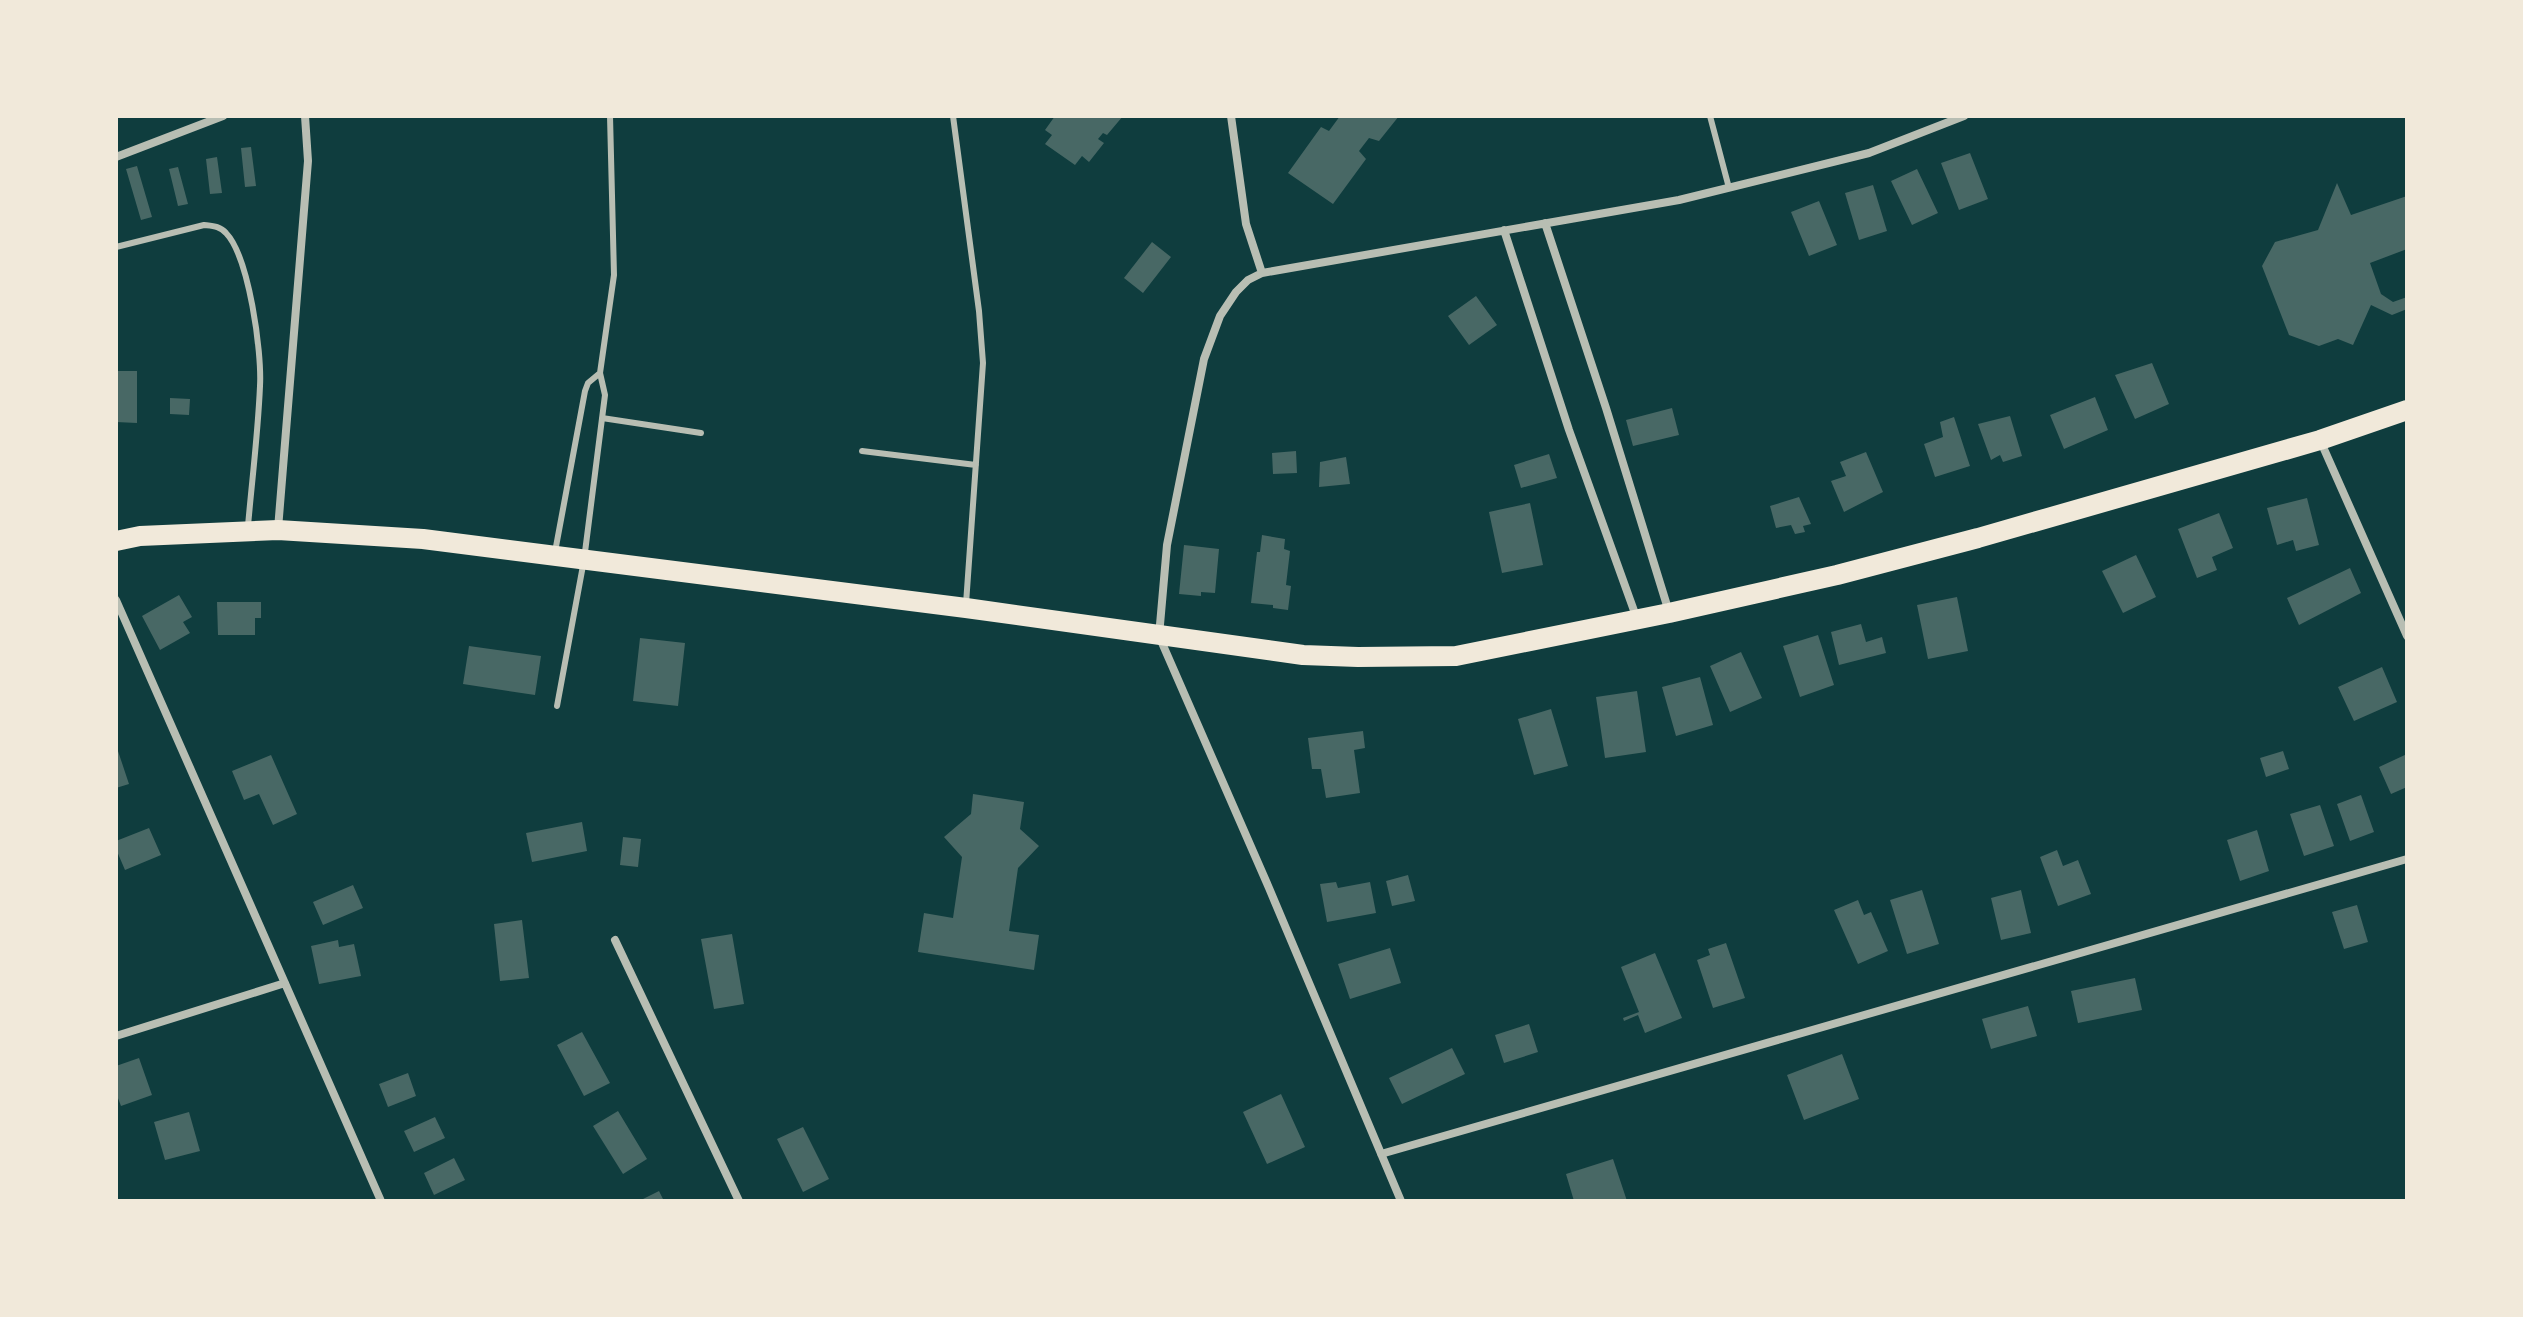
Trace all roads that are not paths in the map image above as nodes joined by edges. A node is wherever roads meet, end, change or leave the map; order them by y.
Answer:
1 (223, 116) edge
2 (305, 116) edge
3 (610, 116) edge
4 (953, 116) edge
5 (1231, 116) edge
6 (1710, 116) edge
7 (1964, 116) edge
8 (116, 157) edge
9 (1729, 188) junction
10 (1545, 223) junction
11 (1504, 230) junction
12 (116, 247) edge
13 (1262, 273) junction
14 (600, 373) junction
15 (2407, 410) edge
16 (602, 418) junction
17 (701, 433) dead end
18 (2320, 440) junction
19 (862, 451) dead end
20 (976, 465) junction
21 (248, 530) junction
22 (278, 530) junction
23 (116, 541) edge
24 (554, 556) junction
25 (584, 560) junction
26 (116, 600) edge
27 (966, 608) junction
28 (1669, 613) junction
29 (1637, 620) junction
30 (1159, 636) junction
31 (2407, 636) edge
32 (557, 706) dead end
33 (2407, 859) edge
34 (615, 940) dead end
35 (285, 983) junction
36 (116, 1036) edge
37 (1381, 1154) junction
38 (381, 1201) edge
39 (739, 1201) edge
40 (1401, 1201) edge

1 - 8 street
2 - 22 street
3 - 14 lane
4 - 20 lane
5 - 13 street
6 - 9 lane
7 - 9 street
9 - 10 street
10 - 11 street
10 - 28 street
11 - 13 street
11 - 29 street
12 - 21 lane
13 - 30 street
14 - 16 lane
14 - 24 lane
15 - 18 main road
16 - 17 lane
16 - 25 lane
18 - 28 main road
18 - 31 street
19 - 20 lane
20 - 27 lane
21 - 22 main road
21 - 23 main road
22 - 24 main road
24 - 25 main road
25 - 27 main road
25 - 32 lane
26 - 35 street
27 - 30 main road
28 - 29 main road
29 - 30 main road
30 - 37 street
33 - 37 street
34 - 39 street
35 - 36 street
35 - 38 street
37 - 40 street

